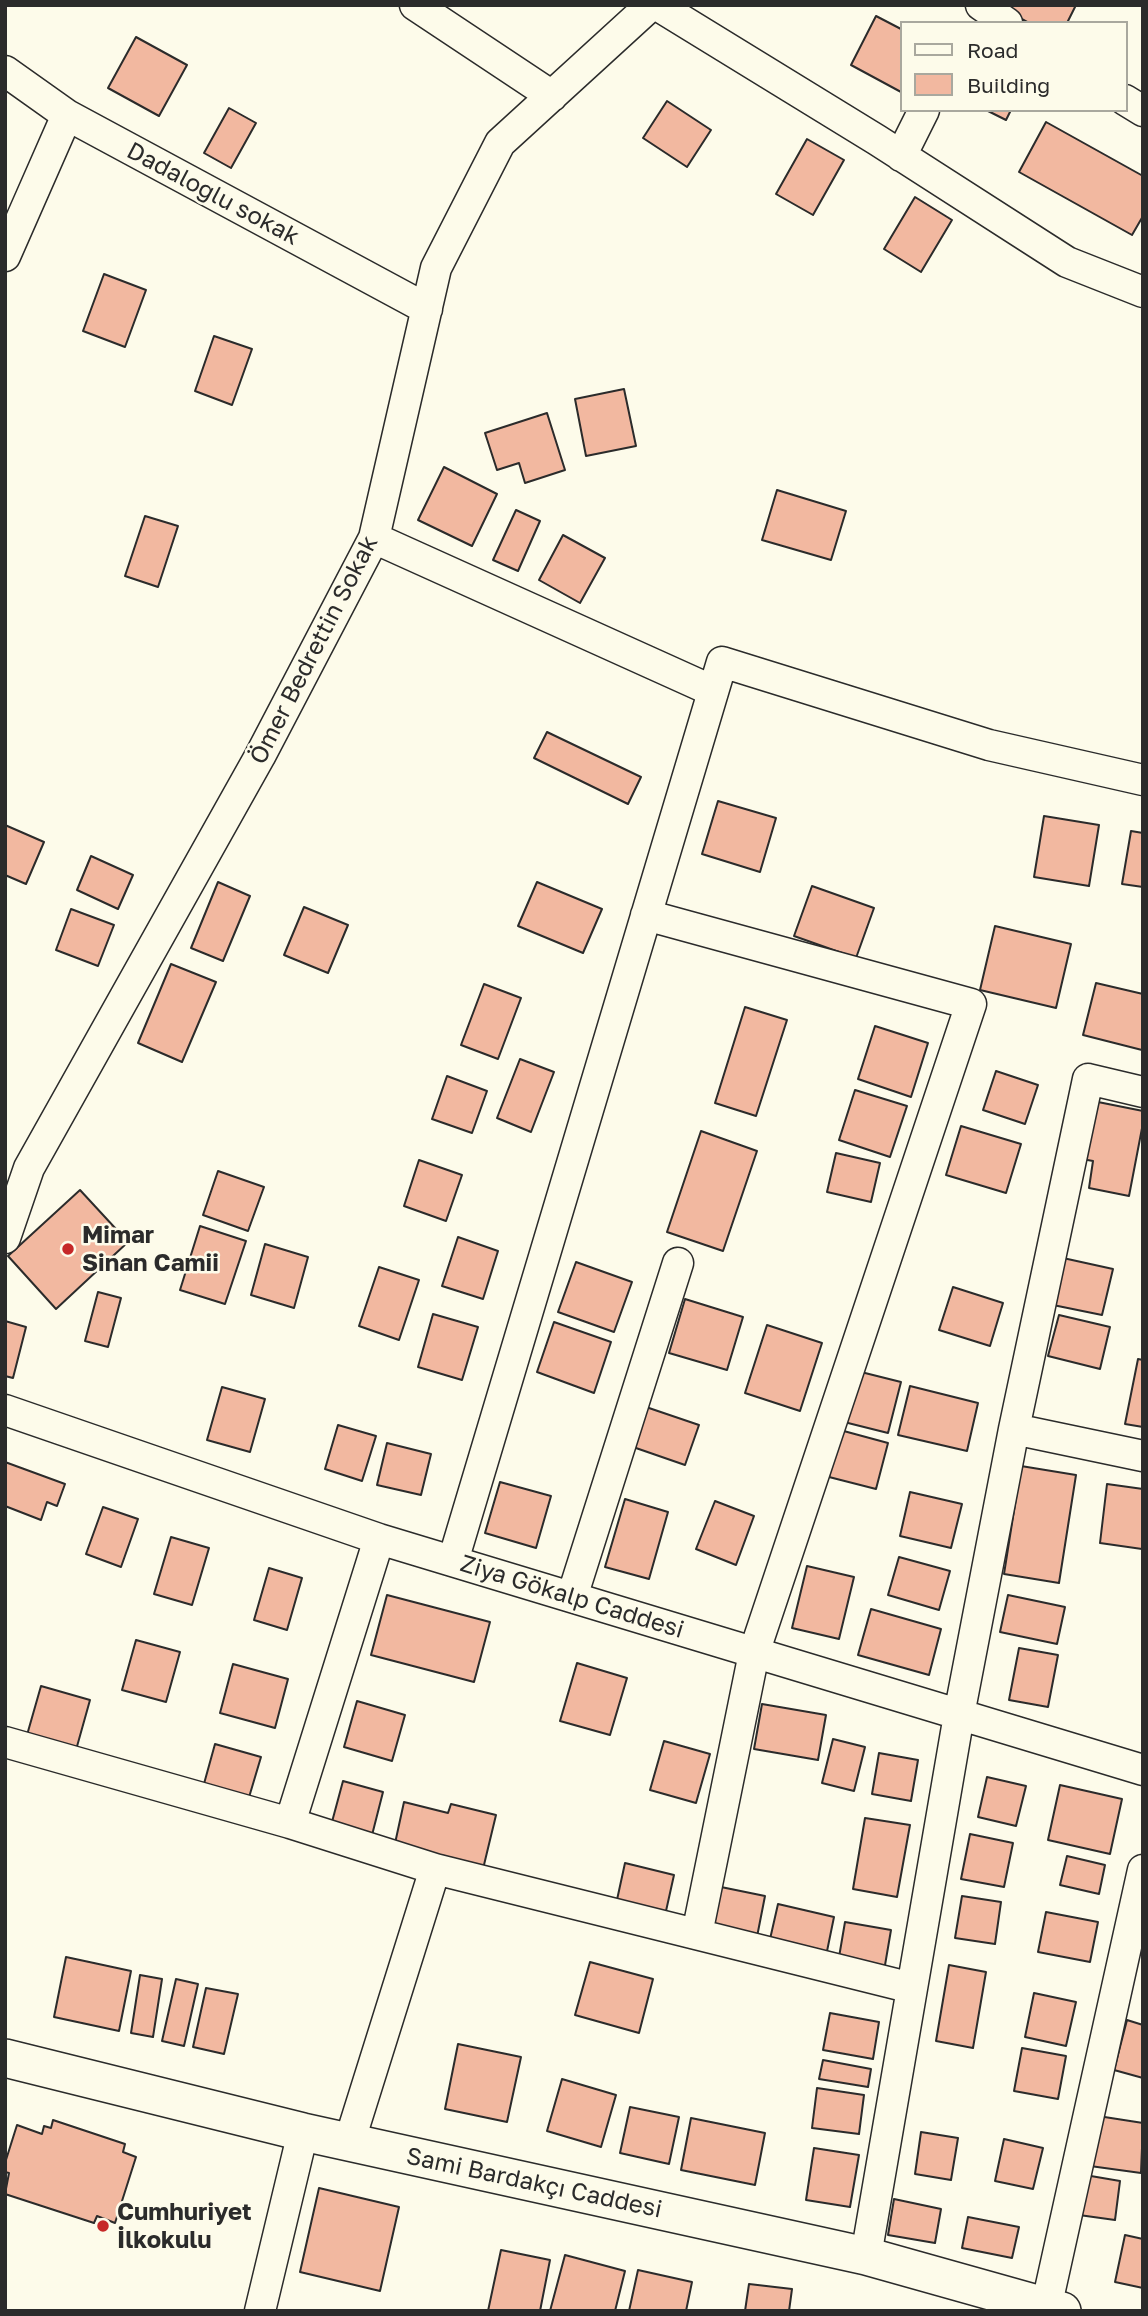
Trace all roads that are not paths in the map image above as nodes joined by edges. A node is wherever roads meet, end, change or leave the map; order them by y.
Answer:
1 (415, 5) edge
2 (651, 5) edge
3 (657, 5) edge
4 (979, 5) edge
5 (970, 21) edge
6 (1004, 21) edge
7 (5, 71) edge
8 (552, 96) junction
9 (1127, 101) edge
10 (1143, 111) edge
11 (923, 112) edge
12 (67, 116) junction
13 (901, 156) junction
14 (5, 256) edge
15 (1143, 292) edge
16 (427, 309) junction
17 (374, 538) junction
18 (713, 691) junction
19 (1143, 780) edge
20 (646, 915) junction
21 (1143, 1092) edge
22 (5, 1238) edge
23 (678, 1263) dead end
24 (5, 1410) edge
25 (1014, 1429) junction
26 (1143, 1457) edge
27 (379, 1539) junction
28 (453, 1561) junction
29 (572, 1597) junction
30 (754, 1653) junction
31 (959, 1715) junction
32 (5, 1742) edge
33 (1143, 1770) edge
34 (290, 1823) junction
35 (435, 1869) junction
36 (1143, 1870) edge
37 (697, 1934) junction
38 (912, 1988) junction
39 (5, 2057) edge
40 (303, 2133) junction
41 (349, 2143) junction
42 (866, 2256) junction
43 (1054, 2309) edge
44 (260, 2311) edge

1 - 8 street
2 - 8 street, Ömer Bedrettin Sokak
3 - 13 street
4 - 5 street
4 - 6 street
7 - 12 street, Dadaloğlu sokak
8 - 16 street, Ömer Bedrettin Sokak
9 - 10 street
11 - 13 street
12 - 14 street
12 - 16 street, Dadaloğlu sokak
13 - 15 street
16 - 17 street, Ömer Bedrettin Sokak
17 - 18 street
17 - 22 street, Ömer Bedrettin Sokak
18 - 19 street
18 - 20 street
20 - 28 street
20 - 30 street
21 - 25 street
23 - 29 street
24 - 27 street, Ziya Gökalp Caddesi
25 - 26 street
25 - 31 street
27 - 28 street, Ziya Gökalp Caddesi
27 - 34 street
28 - 29 street, Ziya Gökalp Caddesi
29 - 30 street, Ziya Gökalp Caddesi
30 - 31 street, Ziya Gökalp Caddesi
30 - 37 street
31 - 33 street, Ziya Gökalp Caddesi
31 - 38 street
32 - 34 street
34 - 35 street
35 - 37 street
35 - 41 street
36 - 43 street
37 - 38 street
38 - 42 street
39 - 40 street, Sami Bardakçı Caddesi
40 - 41 street, Sami Bardakçı Caddesi
40 - 44 street
41 - 42 street, Sami Bardakçı Caddesi
42 - 43 street, Sami Bardakçı Caddesi

